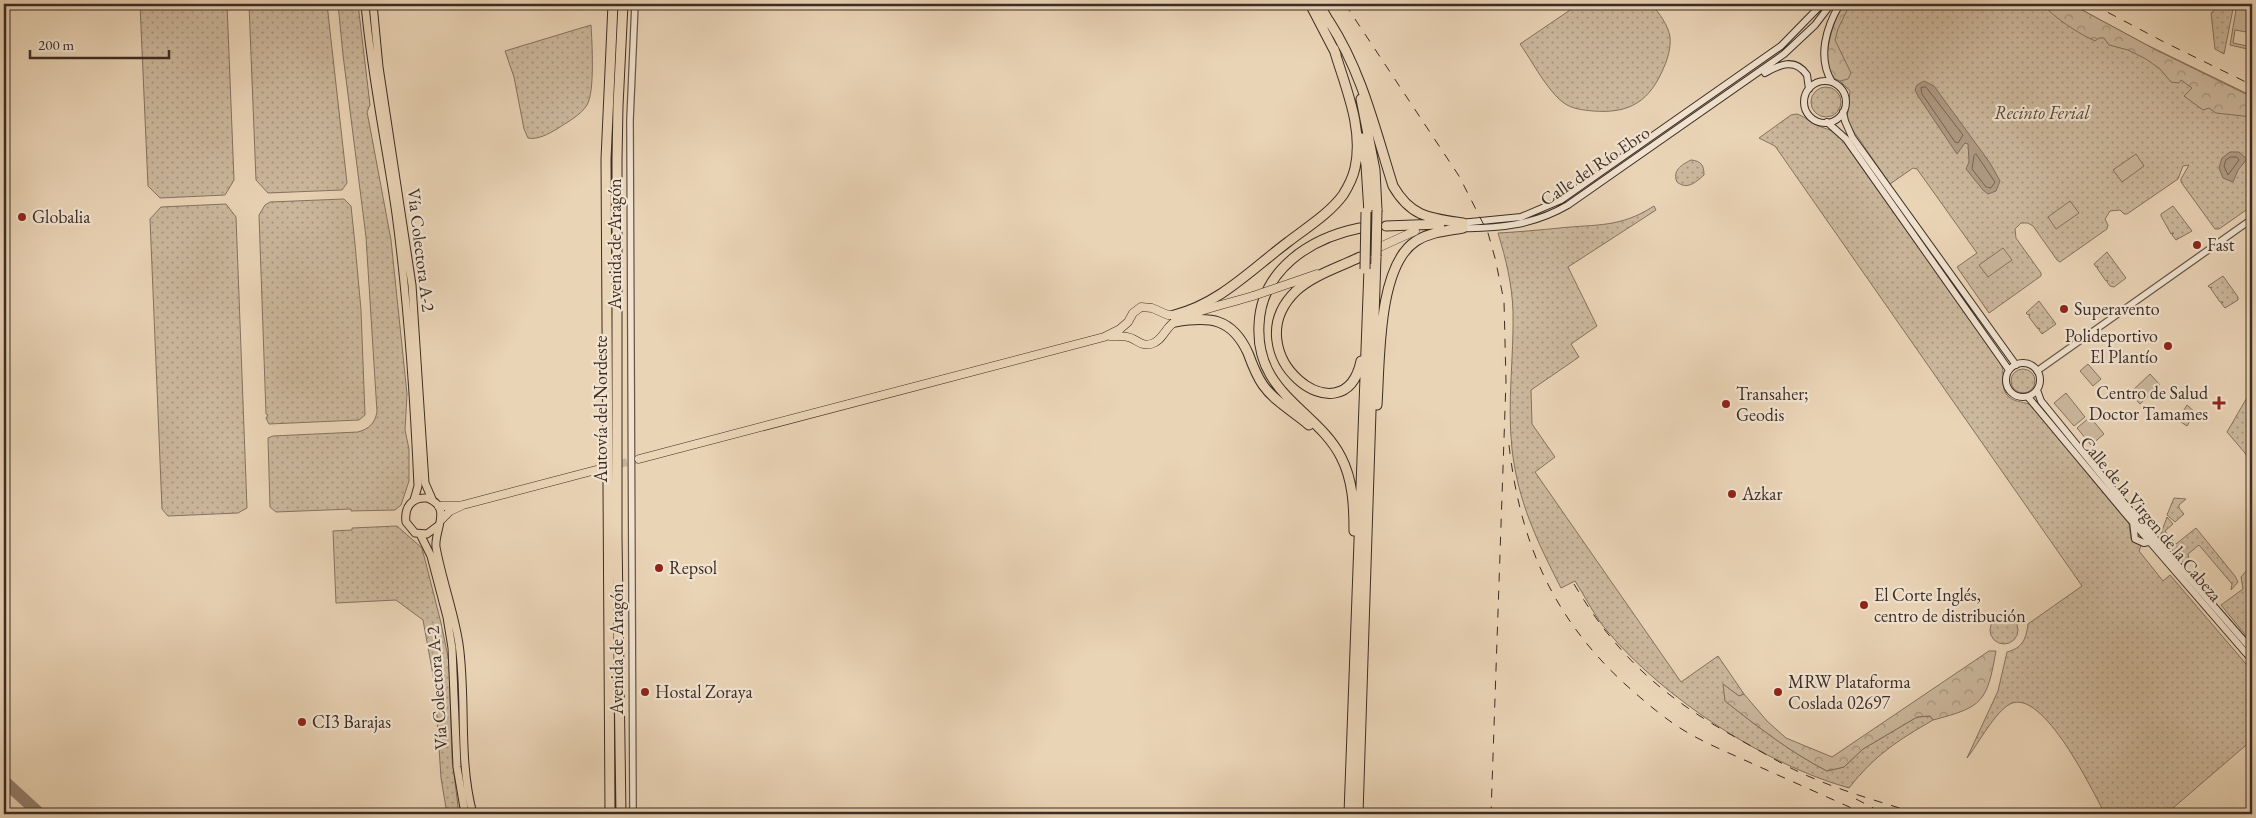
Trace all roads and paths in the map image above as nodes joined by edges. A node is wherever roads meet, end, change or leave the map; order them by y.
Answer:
1 (365, 4) edge
2 (373, 4) edge
3 (613, 4) edge
4 (623, 4) edge
5 (635, 4) edge
6 (1310, 4) edge
7 (1319, 4) edge
8 (1822, 4) edge
9 (1831, 4) edge
10 (1840, 4) edge
11 (1329, 21) junction
12 (1334, 49) junction
13 (1832, 82) junction
14 (1809, 89) junction
15 (1720, 100) junction
16 (1844, 112) junction
17 (1827, 122) junction
18 (1371, 212) junction
19 (2252, 219) edge
20 (1443, 224) junction
21 (1463, 225) junction
22 (1386, 226) dead end
23 (1360, 228) dead end
24 (1415, 231) junction
25 (1360, 257) junction
26 (1367, 268) junction
27 (1161, 313) junction
28 (1174, 318) junction
29 (1128, 322) junction
30 (1165, 330) junction
31 (1104, 337) junction
32 (1133, 339) junction
33 (2016, 365) junction
34 (2009, 370) junction
35 (2037, 371) junction
36 (2037, 390) junction
37 (2028, 397) junction
38 (1335, 448) junction
39 (639, 459) tunnel mouth
40 (596, 470) tunnel mouth
41 (414, 500) junction
42 (432, 500) junction
43 (463, 505) junction
44 (439, 506) junction
45 (1368, 519) junction
46 (440, 522) junction
47 (420, 534) junction
48 (2153, 540) junction
49 (1356, 626) junction
50 (2252, 650) edge
51 (2252, 660) edge
52 (464, 814) edge
53 (473, 814) edge
54 (610, 814) edge
55 (621, 814) edge
56 (633, 814) edge
57 (1350, 814) edge
58 (1358, 814) edge

1 - 41 main road, Vía Colectora A-2
2 - 42 main road, Vía Colectora A-2
3 - 54 highway, Autovía del Nordeste
4 - 55 highway, Autovía del Nordeste
5 - 56 street, Avenida de Aragón
6 - 12 highway
7 - 11 highway
8 - 21 main road, Calle del Río Ebro
9 - 15 main road, Calle del Río Ebro
10 - 13 main road
11 - 18 highway
11 - 21 highway
12 - 18 highway
12 - 28 highway
13 - 14 main road
13 - 16 main road
14 - 15 main road
14 - 17 main road
15 - 21 main road, Calle del Río Ebro
16 - 17 main road
16 - 33 main road
17 - 34 main road
18 - 26 highway
18 - 45 highway, bridge
19 - 35 street
20 - 21 main road, Calle del Río Ebro
20 - 22 highway
20 - 24 main road, Calle del Río Ebro
21 - 24 main road, Calle del Río Ebro
21 - 45 highway
23 - 38 highway
24 - 25 highway
25 - 26 highway
25 - 28 highway, bridge
26 - 49 highway
27 - 28 highway
27 - 29 highway
27 - 30 highway
28 - 30 highway
28 - 38 highway
29 - 31 highway
29 - 32 highway
30 - 32 highway
31 - 32 highway
31 - 39 highway
33 - 34 main road
33 - 35 main road
34 - 37 main road
35 - 36 main road
36 - 37 main road
36 - 48 main road, Calle de la Virgen de la Cabeza
37 - 48 main road, Calle de la Virgen de la Cabeza
38 - 49 highway
40 - 43 highway
41 - 42 main road
41 - 47 main road
42 - 44 main road
43 - 44 highway
43 - 46 highway
44 - 46 main road
45 - 58 highway
46 - 47 main road
46 - 53 main road
47 - 52 main road, Vía Colectora A-2
48 - 50 main road, Calle de la Virgen de la Cabeza
48 - 51 main road, Calle de la Virgen de la Cabeza
49 - 57 highway

